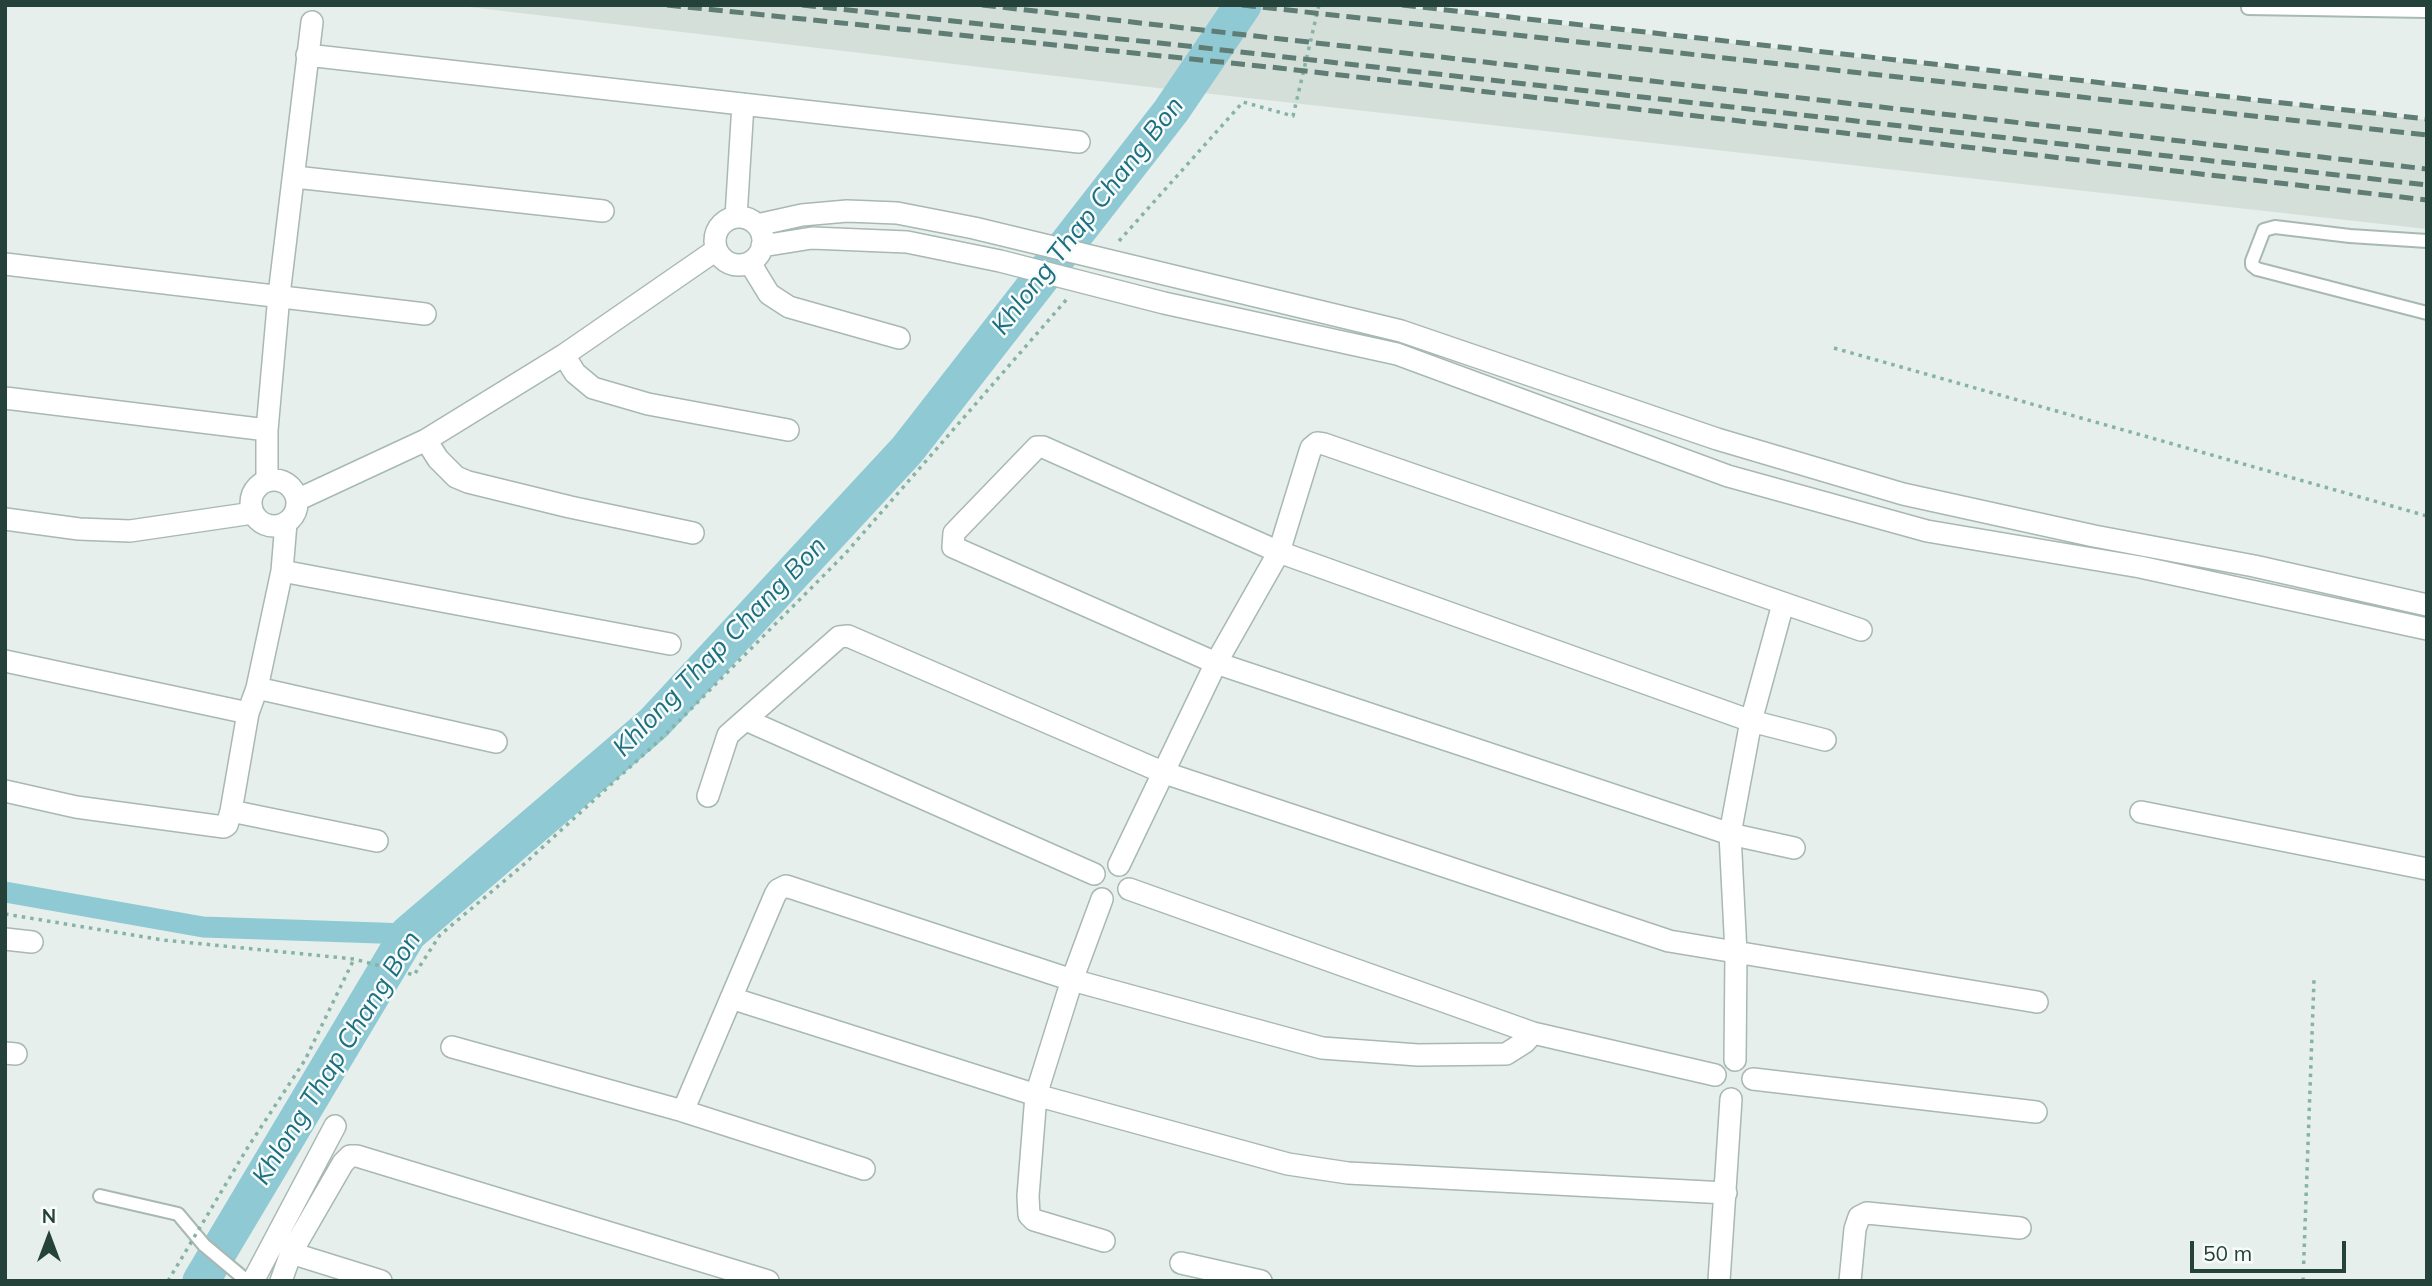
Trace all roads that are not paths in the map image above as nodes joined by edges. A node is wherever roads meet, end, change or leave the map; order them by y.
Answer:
1 (2248, 8) dead end
2 (2427, 10) edge
3 (312, 22) dead end
4 (307, 54) junction
5 (744, 104) junction
6 (1079, 142) dead end
7 (295, 177) junction
8 (603, 211) dead end
9 (736, 217) junction
10 (974, 228) junction
11 (2427, 241) edge
12 (756, 245) junction
13 (716, 250) junction
14 (968, 255) junction
15 (5, 264) edge
16 (279, 295) junction
17 (2427, 313) edge
18 (425, 314) dead end
19 (1352, 320) junction
20 (899, 338) dead end
21 (1342, 340) junction
22 (564, 355) junction
23 (5, 398) edge
24 (267, 430) junction
25 (788, 430) dead end
26 (1717, 439) junction
27 (426, 440) junction
28 (1707, 468) junction
29 (267, 481) junction
30 (297, 500) junction
31 (253, 513) junction
32 (5, 519) edge
33 (286, 523) junction
34 (693, 533) dead end
35 (2094, 536) junction
36 (1279, 552) junction
37 (2090, 559) junction
38 (282, 570) junction
39 (1783, 604) junction
40 (2427, 606) edge
41 (1861, 629) dead end
42 (2427, 629) edge
43 (670, 644) dead end
44 (5, 661) edge
45 (1216, 663) junction
46 (257, 688) junction
47 (248, 713) junction
48 (746, 720) junction
49 (1751, 720) junction
50 (1825, 740) dead end
51 (496, 742) dead end
52 (1162, 772) junction
53 (5, 791) edge
54 (708, 796) dead end
55 (231, 811) junction
56 (2141, 812) dead end
57 (1730, 834) junction
58 (377, 841) dead end
59 (1794, 848) dead end
60 (1119, 865) junction
61 (2427, 869) edge
62 (1094, 874) junction
63 (1129, 889) junction
64 (1102, 899) junction
65 (5, 939) edge
66 (32, 942) dead end
67 (1736, 953) junction
68 (1072, 980) junction
69 (731, 998) junction
70 (2037, 1002) dead end
71 (1533, 1033) junction
72 (452, 1047) dead end
73 (1735, 1060) junction
74 (1715, 1076) junction
75 (1753, 1079) junction
76 (1036, 1096) junction
77 (1731, 1099) junction
78 (683, 1111) junction
79 (2036, 1112) dead end
80 (335, 1126) dead end
81 (864, 1169) dead end
82 (1726, 1194) junction
83 (100, 1196) dead end
84 (2020, 1228) dead end
85 (1104, 1241) dead end
86 (291, 1254) junction
87 (1181, 1264) dead end
88 (246, 1278) edge
89 (281, 1281) edge
90 (381, 1281) edge
91 (768, 1281) edge
92 (1261, 1281) edge
93 (1719, 1281) edge
94 (1850, 1281) edge

1 - 2 lane
3 - 4 street
4 - 5 street
4 - 7 street
5 - 6 street
5 - 9 street
7 - 8 street
7 - 16 street
9 - 12 street
9 - 13 street
10 - 12 street
10 - 14 street
10 - 19 street
11 - 17 lane
12 - 13 street
12 - 14 street
12 - 20 street
13 - 22 street
14 - 21 street
15 - 16 street
16 - 18 street
16 - 24 street
19 - 21 street
19 - 26 street
21 - 28 street
22 - 25 street
22 - 27 street
23 - 24 street
24 - 29 street
26 - 28 street
26 - 35 street
27 - 30 street
27 - 34 street
28 - 37 street
29 - 30 street
29 - 31 street
30 - 33 street
31 - 32 street
31 - 33 street
33 - 38 street
35 - 37 street
35 - 40 street
36 - 39 street
36 - 45 street
36 - 45 street
36 - 49 street
37 - 42 street
38 - 43 street
38 - 46 street
39 - 41 street
39 - 49 street
44 - 47 street
45 - 52 street
45 - 57 street
46 - 47 street
46 - 51 street
47 - 55 street
48 - 52 street
48 - 54 street
48 - 62 street
49 - 50 street
49 - 57 street
52 - 60 street
52 - 67 street
53 - 55 street
55 - 58 street
56 - 61 street
57 - 59 street
57 - 67 street
60 - 62 street
60 - 63 street
62 - 64 street
63 - 64 street
63 - 71 street
64 - 68 street
65 - 66 street
67 - 70 street
67 - 73 street
68 - 69 street
68 - 71 street
68 - 76 street
69 - 76 street
69 - 78 street
71 - 74 street
72 - 78 street
73 - 74 street
73 - 75 street
74 - 77 street
75 - 77 street
75 - 79 street
76 - 82 street
76 - 85 street
77 - 82 street
78 - 81 street
80 - 88 street
82 - 93 street
83 - 88 lane
84 - 94 street
86 - 89 street
86 - 90 street
86 - 91 street
87 - 92 street

